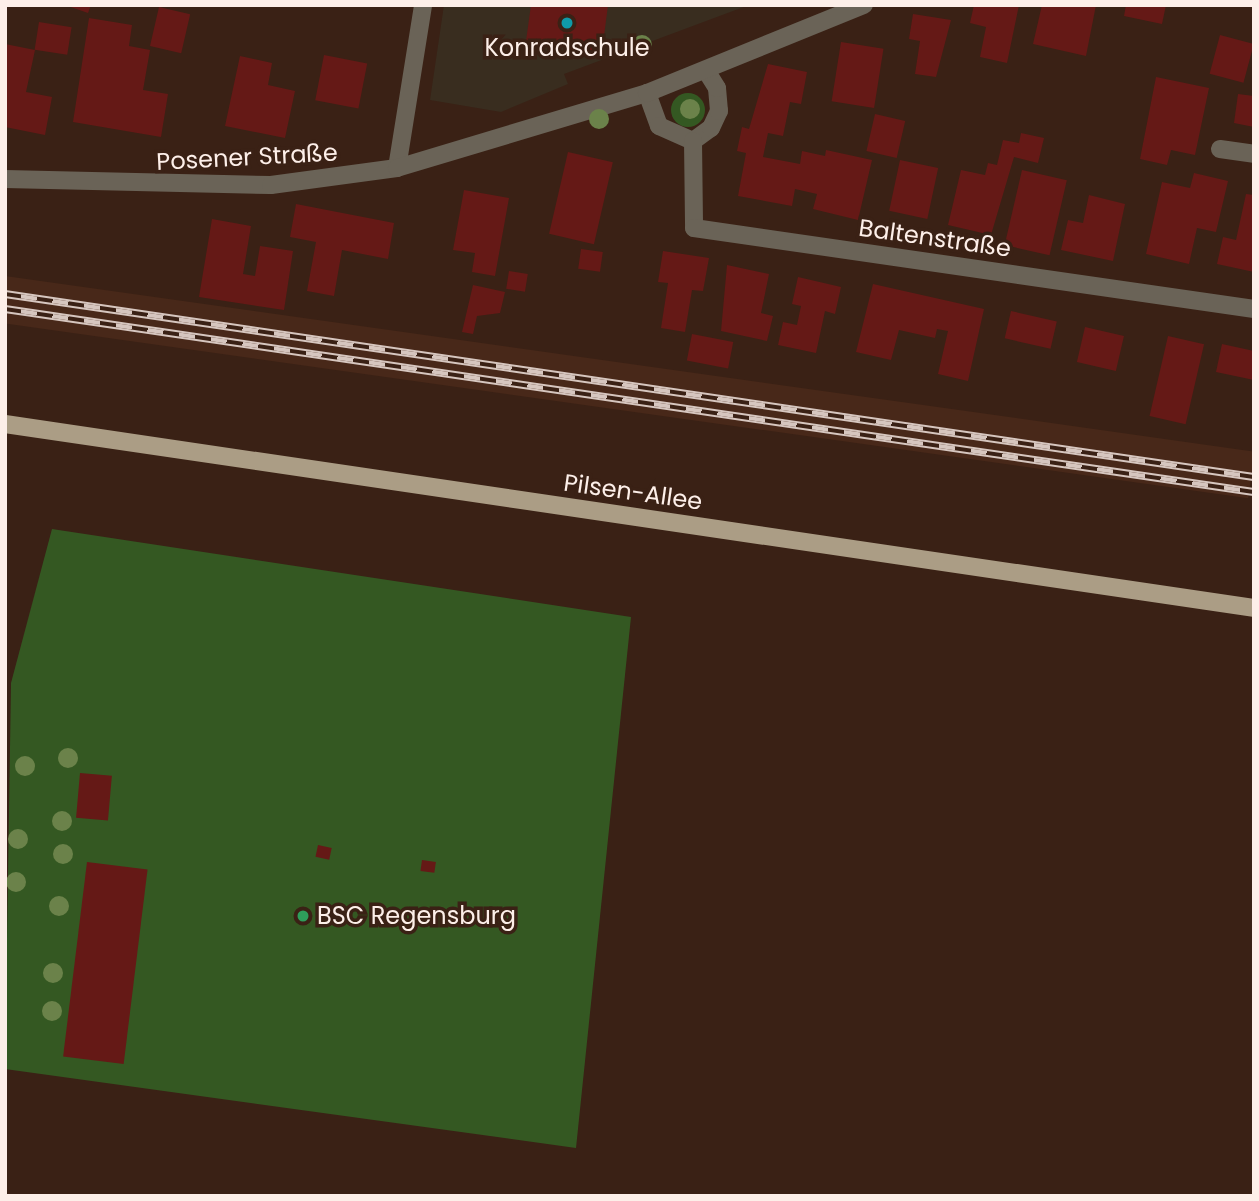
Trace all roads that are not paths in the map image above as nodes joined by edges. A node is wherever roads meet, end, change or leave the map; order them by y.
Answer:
1 (423, 5) edge
2 (864, 5) edge
3 (707, 72) junction
4 (647, 93) junction
5 (693, 141) junction
6 (1220, 149) dead end
7 (1254, 154) edge
8 (397, 168) junction
9 (5, 179) edge
10 (1254, 309) edge
11 (5, 424) edge
12 (1254, 608) edge

1 - 8 street
2 - 3 street, Posener Straße
3 - 4 street, Posener Straße
3 - 5 street
4 - 5 street
4 - 8 street, Posener Straße
5 - 10 street, Baltenstraße
6 - 7 street
8 - 9 street, Posener Straße
11 - 12 main road, Pilsen-Allee

